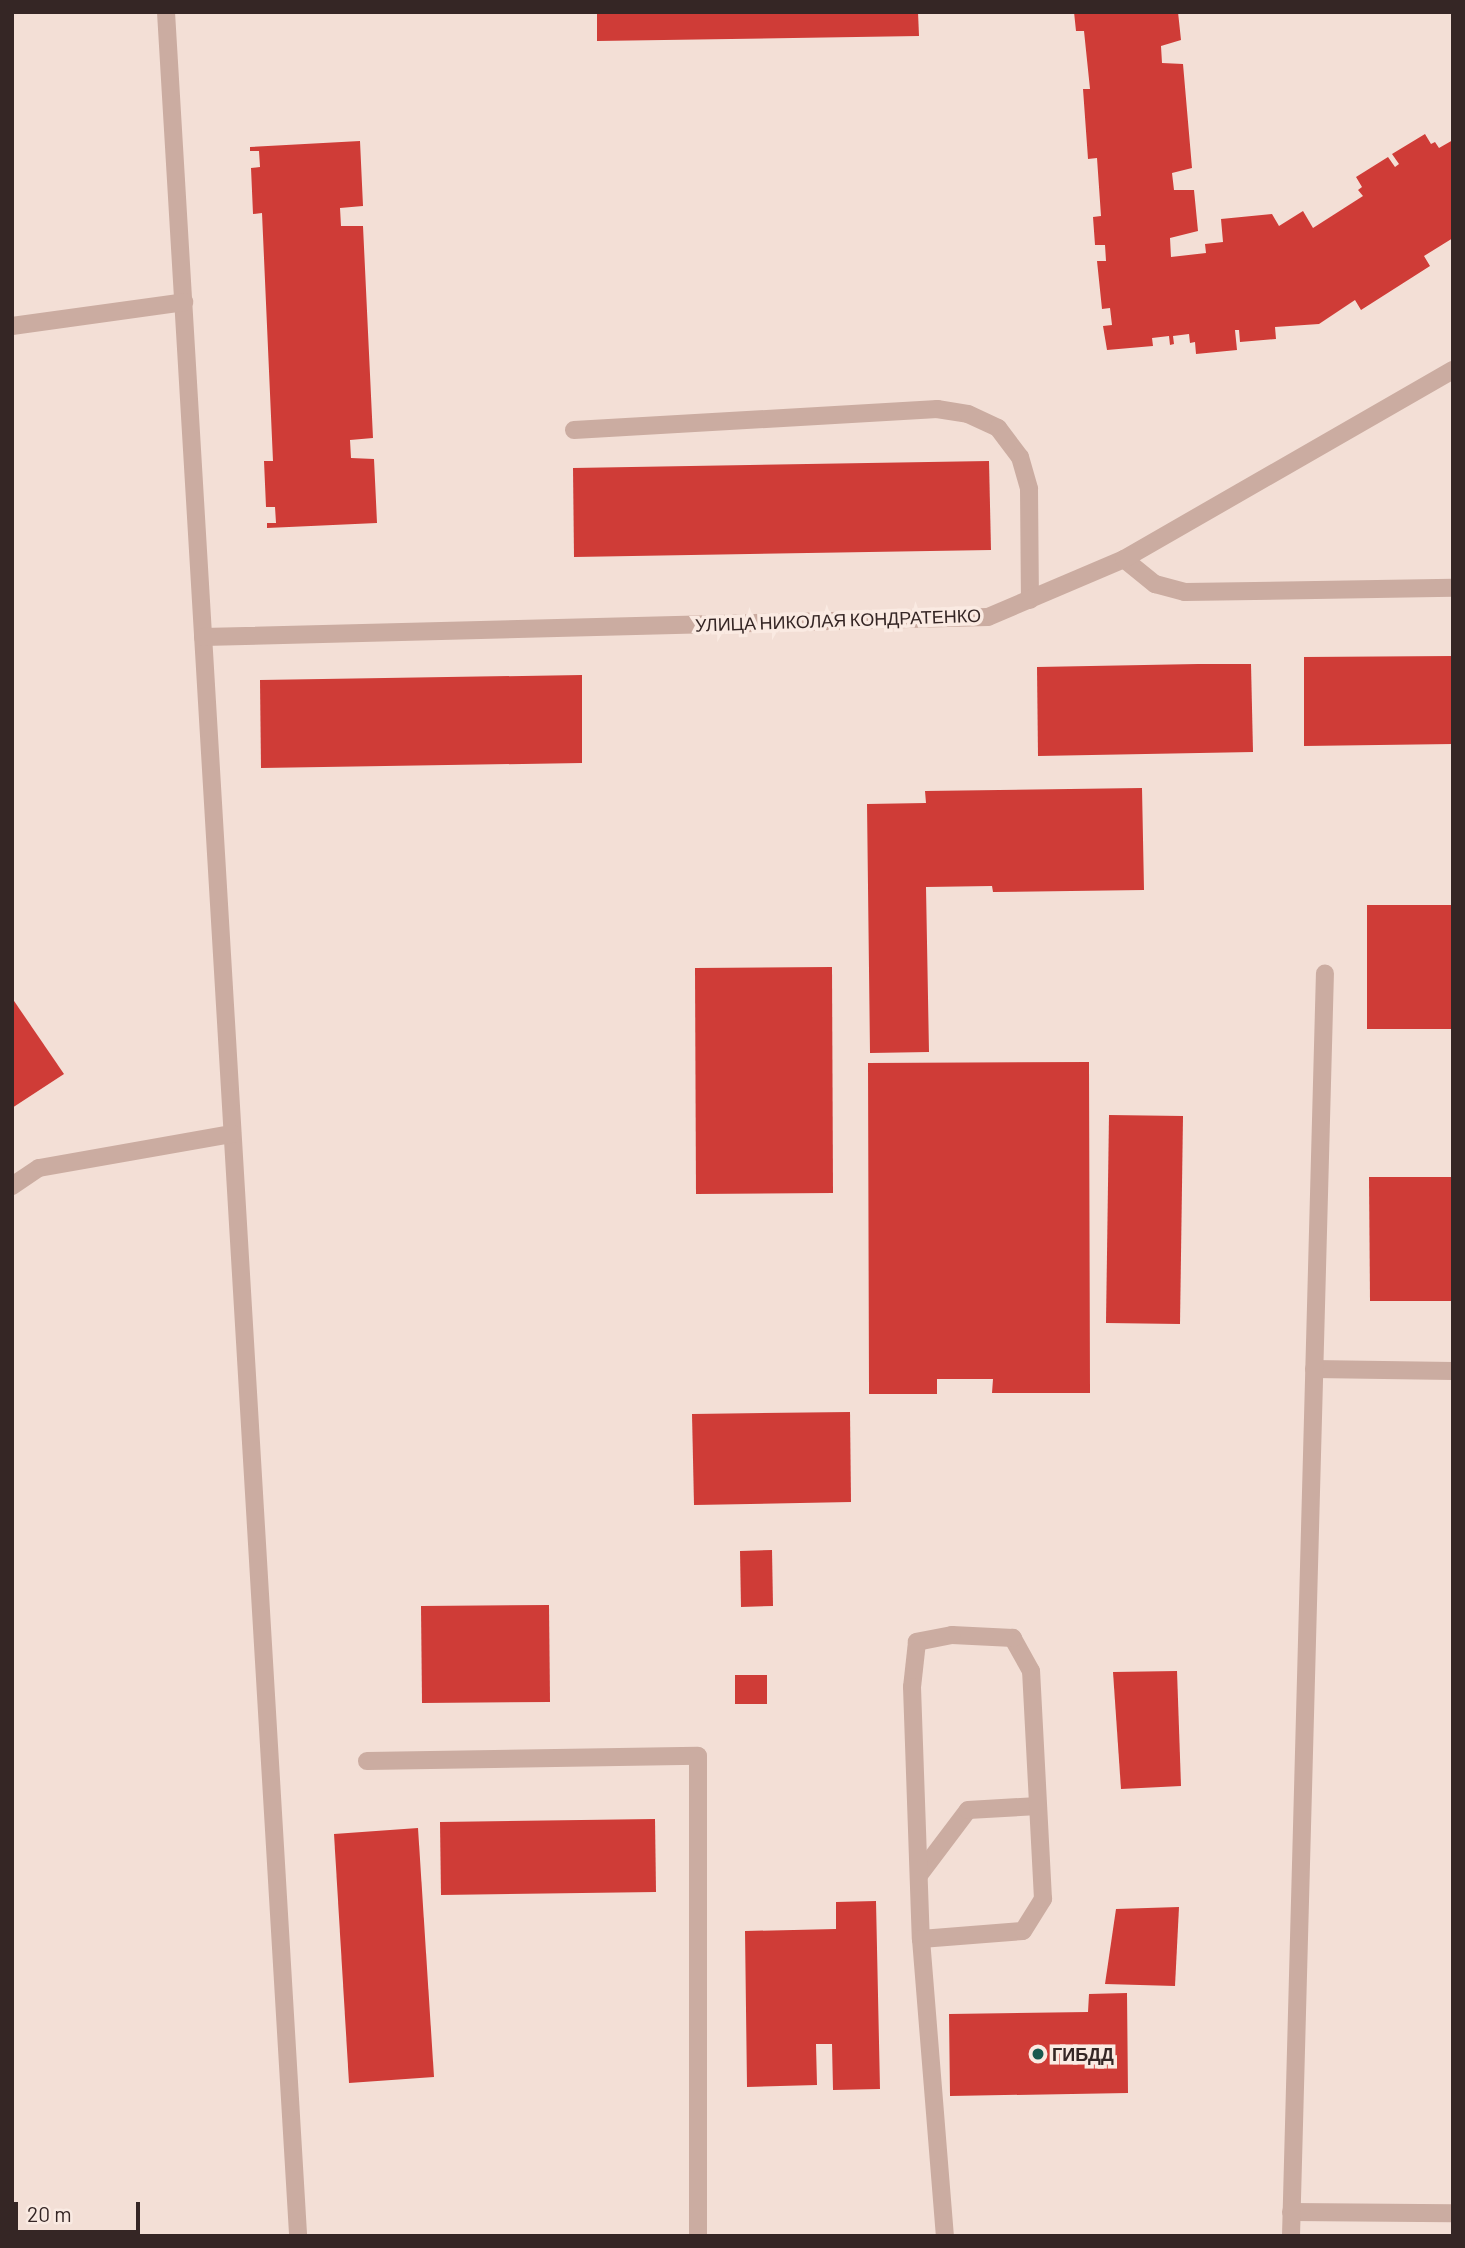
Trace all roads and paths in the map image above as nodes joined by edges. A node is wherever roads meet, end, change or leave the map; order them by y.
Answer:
1 (166, 12) edge
2 (184, 302) junction
3 (12, 327) edge
4 (1453, 370) edge
5 (574, 430) dead end
6 (1124, 559) junction
7 (1453, 588) edge
8 (1030, 600) junction
9 (203, 637) junction
10 (1325, 973) dead end
11 (232, 1134) junction
12 (12, 1186) edge
13 (1314, 1369) junction
14 (1453, 1371) edge
15 (367, 1761) dead end
16 (1038, 1807) junction
17 (919, 1875) junction
18 (921, 1939) junction
19 (1291, 2212) junction
20 (1453, 2213) edge
21 (298, 2236) edge
22 (698, 2236) edge
23 (945, 2236) edge
24 (1291, 2236) edge

1 - 2 street
2 - 3 street
2 - 9 street
4 - 6 street, УЛИЦА НИКОЛАЯ КОНДРАТЕНКО
5 - 8 street
6 - 7 street
6 - 8 street, УЛИЦА НИКОЛАЯ КОНДРАТЕНКО
8 - 9 street, УЛИЦА НИКОЛАЯ КОНДРАТЕНКО
9 - 11 street
10 - 13 street
11 - 12 street
11 - 21 street
13 - 14 street
13 - 19 street
15 - 22 street
16 - 17 street
16 - 17 street
16 - 18 street
17 - 18 street
18 - 23 street
19 - 20 street
19 - 24 street

